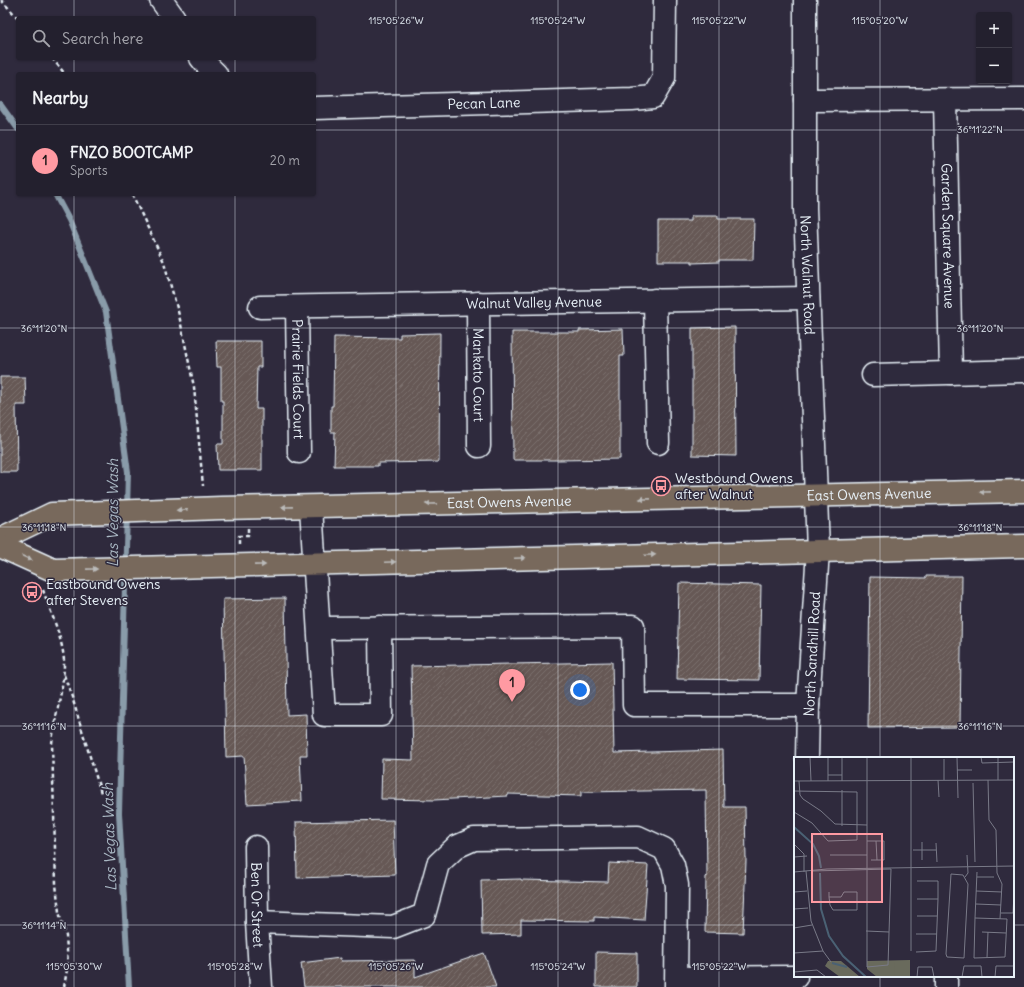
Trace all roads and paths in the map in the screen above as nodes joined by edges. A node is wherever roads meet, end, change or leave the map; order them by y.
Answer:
1 (2, 0) edge
2 (161, 0) edge
3 (665, 0) edge
4 (805, 0) edge
5 (16, 16) edge
6 (173, 16) edge
7 (54, 60) edge
8 (202, 60) edge
9 (63, 72) edge
10 (214, 72) edge
11 (1024, 99) edge
12 (805, 100) junction
13 (944, 100) junction
14 (316, 108) edge
15 (133, 196) edge
16 (808, 298) junction
17 (655, 300) junction
18 (478, 303) junction
19 (296, 306) junction
20 (260, 307) dead end
21 (1024, 371) edge
22 (951, 373) junction
23 (873, 375) dead end
24 (658, 443) dead end
25 (479, 446) dead end
26 (298, 452) dead end
27 (204, 490) dead end
28 (1024, 491) edge
29 (816, 495) junction
30 (311, 507) junction
31 (248, 508) junction
32 (0, 539) edge
33 (0, 546) edge
34 (1024, 546) edge
35 (818, 550) junction
36 (315, 564) junction
37 (230, 566) junction
38 (51, 579) junction
39 (380, 627) junction
40 (319, 628) junction
41 (64, 675) junction
42 (808, 705) junction
43 (807, 757) edge
44 (101, 793) dead end
45 (256, 848) dead end
46 (257, 922) junction
47 (796, 980) edge
48 (676, 983) edge
49 (64, 987) edge
50 (261, 987) edge

1 - 5 path
2 - 6 street
3 - 14 street, Pecan Lane
4 - 12 street, North Walnut Road
7 - 9 path
8 - 10 street
11 - 13 street
12 - 13 street
12 - 16 street, North Walnut Road
13 - 22 street, Garden Square Avenue
15 - 27 path
16 - 17 street, Walnut Valley Avenue
16 - 29 street, North Walnut Road
17 - 18 street, Walnut Valley Avenue
17 - 24 street
18 - 19 street, Walnut Valley Avenue
18 - 25 street, Mankato Court
19 - 20 street, Walnut Valley Avenue
19 - 26 street, Prairie Fields Court
21 - 22 street
22 - 23 street
28 -> 29 main road, East Owens Avenue
29 -> 30 main road, East Owens Avenue
29 - 35 street, North Walnut Road
30 -> 31 main road, East Owens Avenue
30 - 36 street
31 -> 32 main road, East Owens Avenue
31 - 37 path
33 -> 38 main road
34 - 35 main road
36 -> 35 main road
35 - 42 street, North Sandhill Road
37 -> 36 main road
36 - 40 street
38 -> 37 main road
38 - 41 path
39 - 40 street
39 - 40 street
39 - 42 street
41 - 44 path
41 - 49 path
42 - 43 street, North Sandhill Road
45 - 46 street, Ben Or Street
46 - 48 street
46 - 50 street, Ben Or Street
47 - 48 street

